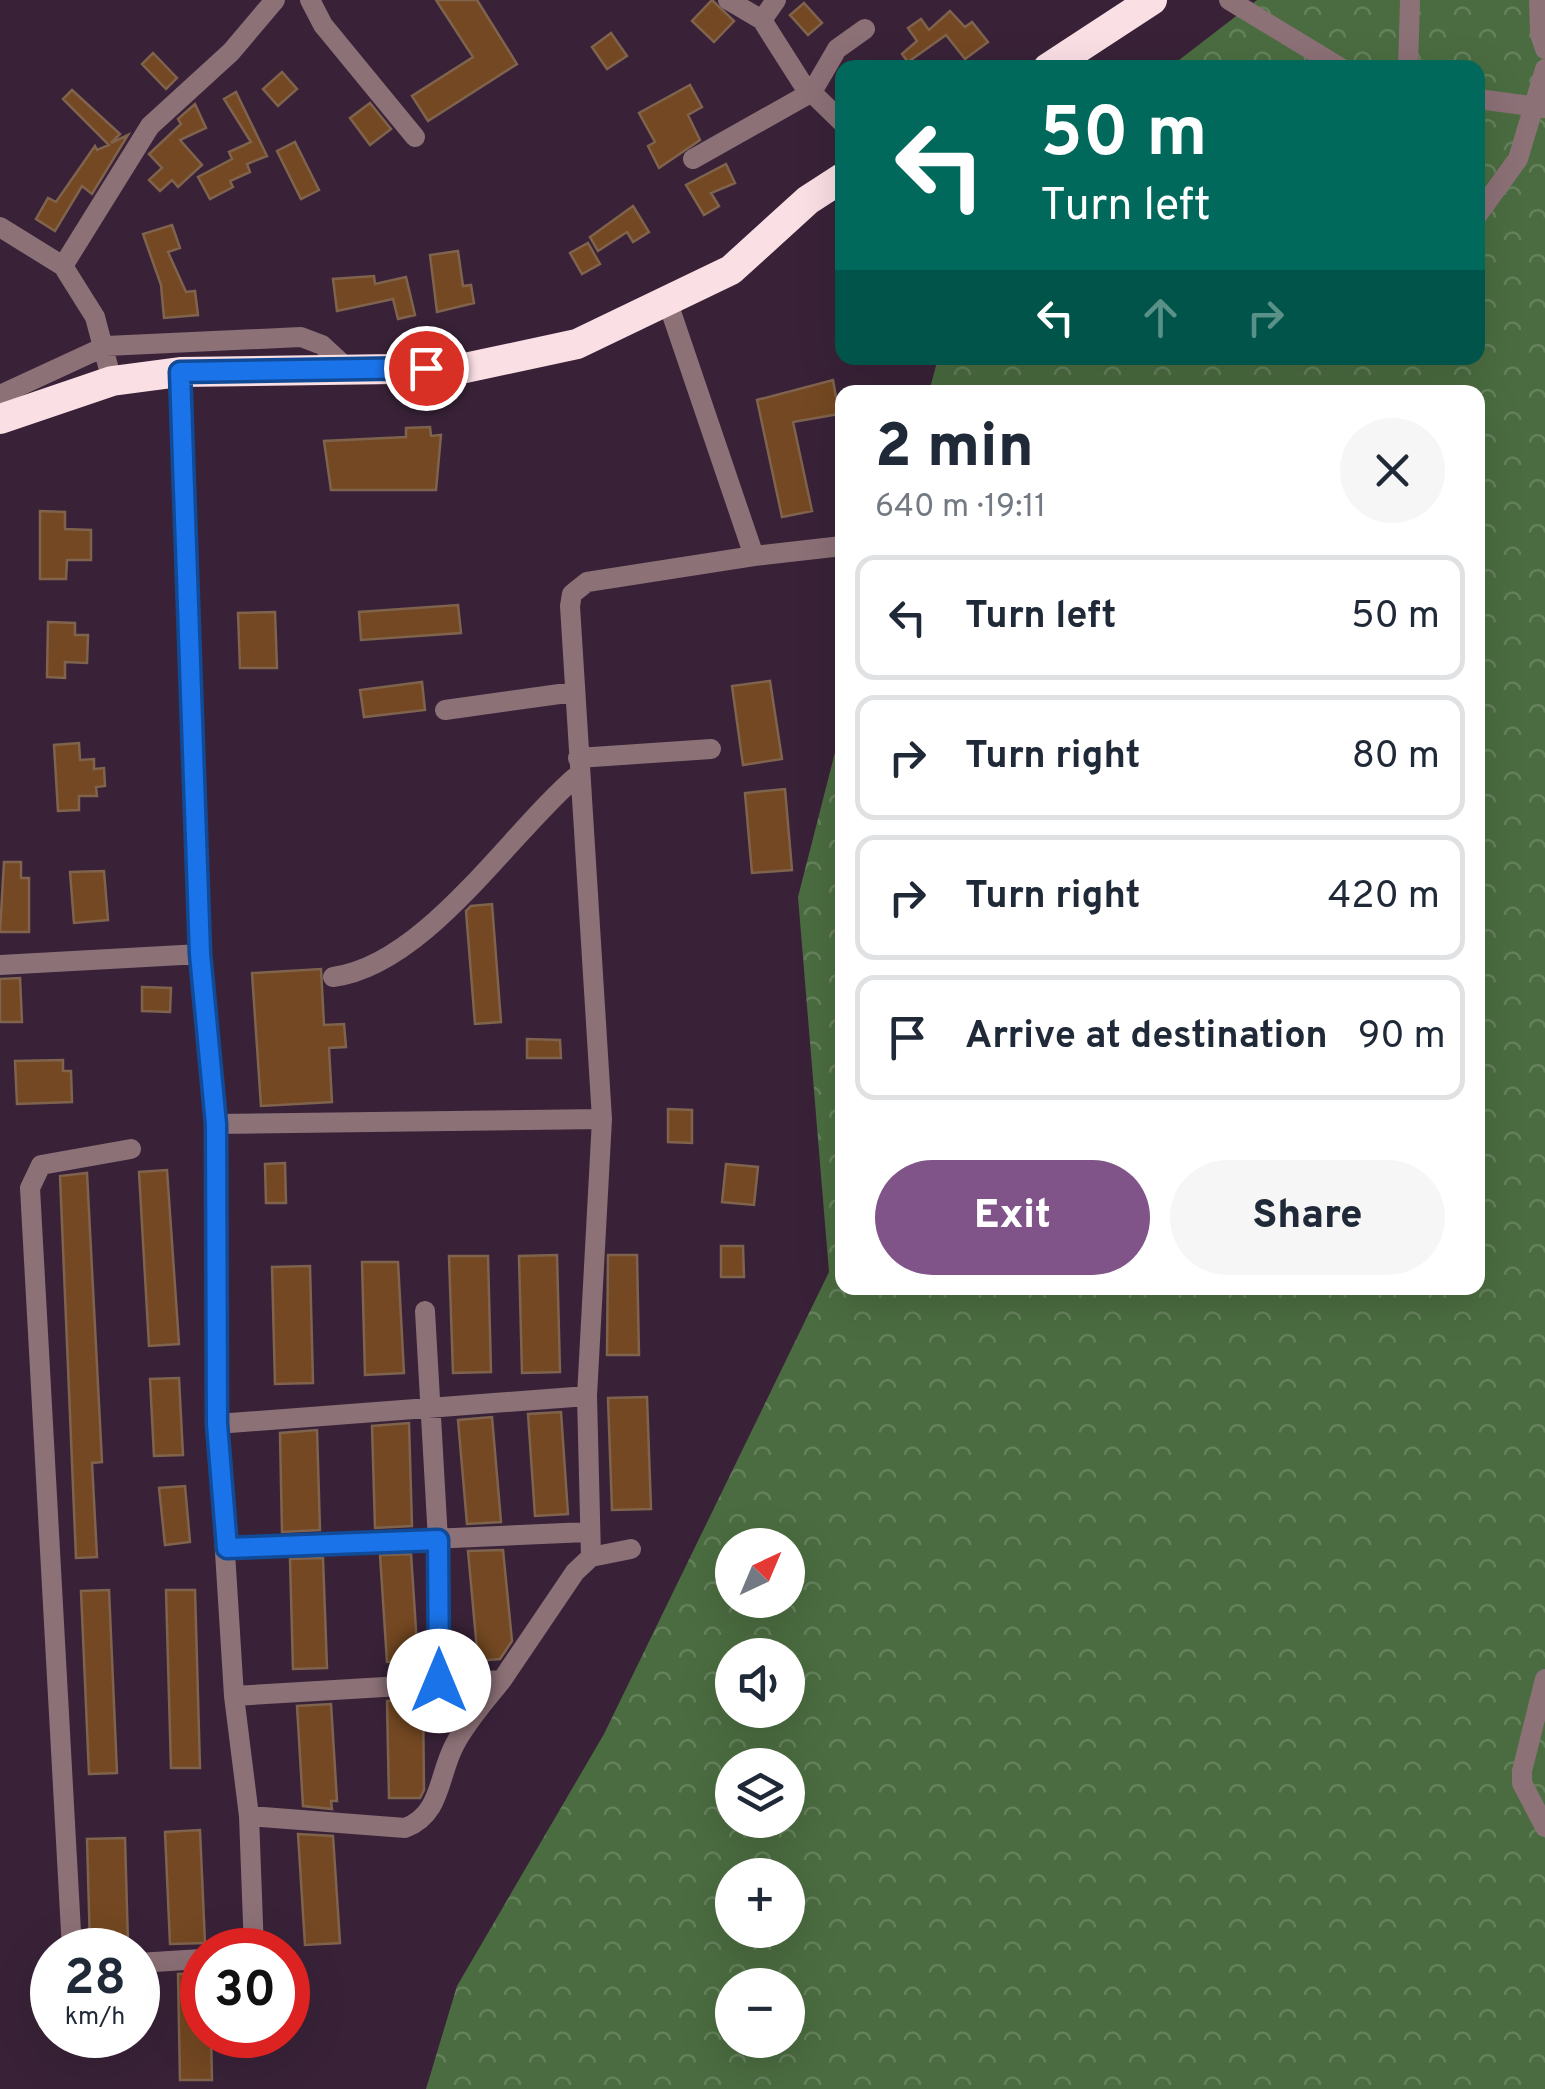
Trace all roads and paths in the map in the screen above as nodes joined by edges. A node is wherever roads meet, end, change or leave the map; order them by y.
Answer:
1 (274, 0) edge
2 (310, 0) edge
3 (728, 0) edge
4 (776, 0) edge
5 (1152, 0) edge
6 (1228, 0) edge
7 (1410, 0) edge
8 (1539, 0) edge
9 (762, 20) junction
10 (865, 28) dead end
11 (1545, 48) edge
12 (1060, 60) edge
13 (1328, 60) edge
14 (1410, 60) edge
15 (1545, 68) edge
16 (812, 92) junction
17 (1485, 101) edge
18 (1540, 108) edge
19 (835, 115) edge
20 (415, 136) dead end
21 (694, 160) dead end
22 (835, 183) edge
23 (1485, 204) edge
24 (0, 227) edge
25 (63, 266) junction
26 (668, 300) junction
27 (106, 346) junction
28 (348, 369) junction
29 (180, 372) junction
30 (112, 381) junction
31 (0, 395) edge
32 (0, 419) edge
33 (835, 547) edge
34 (754, 556) junction
35 (574, 692) junction
36 (444, 710) dead end
37 (711, 749) dead end
38 (579, 766) junction
39 (200, 954) junction
40 (0, 965) edge
41 (333, 977) dead end
42 (602, 1119) junction
43 (216, 1124) junction
44 (130, 1149) dead end
45 (424, 1311) dead end
46 (587, 1396) junction
47 (432, 1404) junction
48 (217, 1424) junction
49 (586, 1532) junction
50 (438, 1540) junction
51 (227, 1548) junction
52 (631, 1549) dead end
53 (590, 1558) junction
54 (1545, 1679) edge
55 (502, 1680) junction
56 (439, 1681) junction
57 (234, 1696) junction
58 (248, 1816) junction
59 (1545, 1827) edge
60 (71, 1928) edge
61 (253, 1928) edge

1 - 25 street
2 - 20 street
3 - 9 street
4 - 9 street
5 - 12 highway
6 - 13 street
7 - 14 street
8 - 11 street
9 - 16 street
10 - 16 street
15 - 18 street
16 - 19 street
16 - 21 street
17 - 18 street
18 - 23 street
22 - 26 highway
24 - 25 street
25 - 27 street
26 - 28 highway
26 - 34 street
27 - 28 street
27 - 30 street
27 - 31 street
28 - 29 highway
29 - 30 highway
29 - 39 street
30 - 32 highway
33 - 34 street
34 - 35 street
35 - 36 street
35 - 38 street
37 - 38 street
38 - 41 street
38 - 42 street
39 - 40 street
39 - 43 street
42 - 43 street
42 - 46 street
43 - 48 street
44 - 60 street
45 - 47 street
46 - 47 street
46 - 49 street
47 - 48 street
47 - 50 street
48 - 51 street
49 - 50 street
49 - 53 street
50 - 51 street
50 - 56 street
51 - 57 street
52 - 53 street
53 - 55 street
54 - 59 street
55 - 56 street
55 - 58 street
56 - 57 street
57 - 58 street
58 - 61 street

